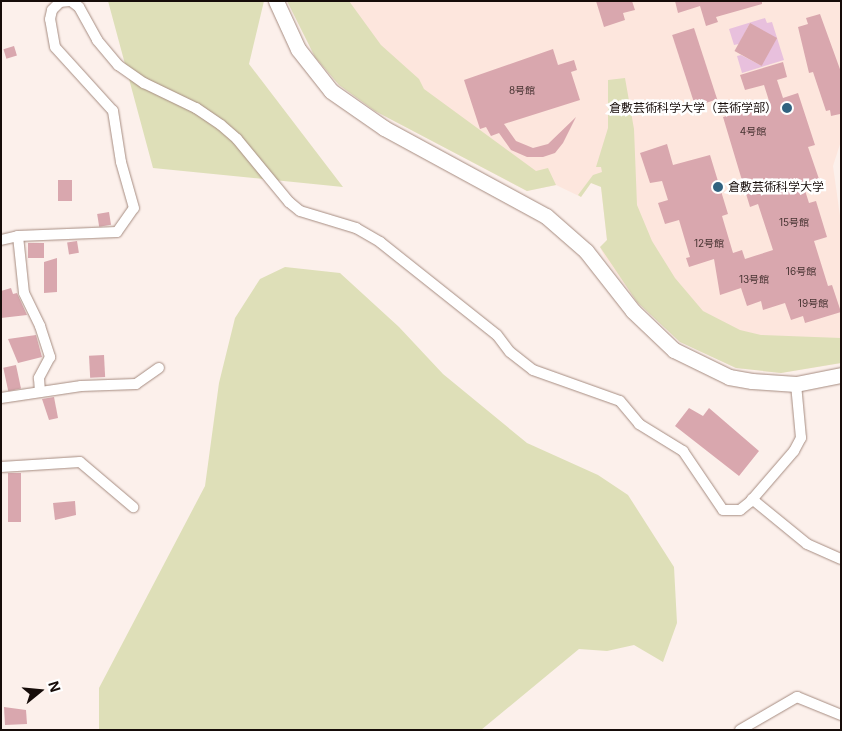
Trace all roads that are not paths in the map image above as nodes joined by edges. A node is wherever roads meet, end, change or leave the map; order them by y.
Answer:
1 (70, 1) edge
2 (276, 1) edge
3 (18, 236) junction
4 (1, 240) edge
5 (159, 368) dead end
6 (841, 376) edge
7 (796, 384) junction
8 (40, 392) junction
9 (1, 398) edge
10 (1, 467) edge
11 (752, 499) junction
12 (133, 507) dead end
13 (841, 559) edge
14 (841, 715) edge
15 (740, 730) edge

1 - 3 street
1 - 11 street
2 - 7 street
3 - 4 street
3 - 8 street
5 - 8 street
6 - 7 street
7 - 11 street
8 - 9 street
10 - 12 street
11 - 13 street
14 - 15 street

